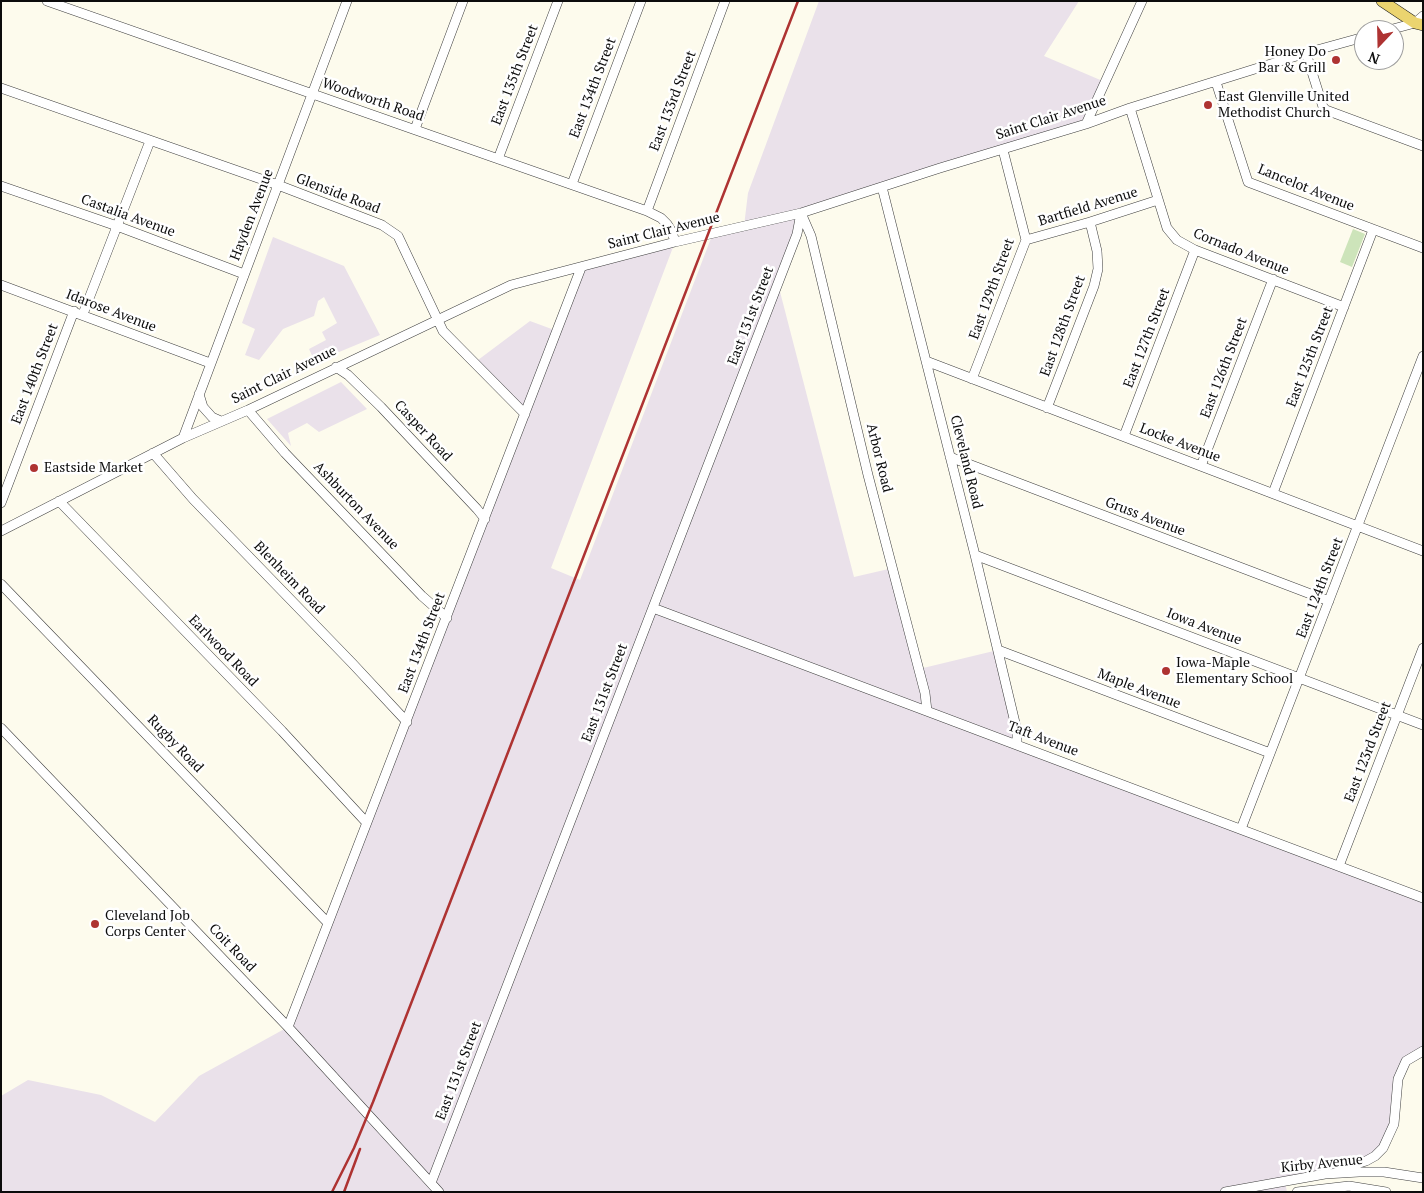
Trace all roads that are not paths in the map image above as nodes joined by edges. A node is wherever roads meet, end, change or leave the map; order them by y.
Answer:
1 (48, 1) edge
2 (347, 1) edge
3 (463, 1) edge
4 (558, 1) edge
5 (641, 1) edge
6 (725, 1) edge
7 (1142, 1) edge
8 (1382, 1) edge
9 (1420, 21) edge
10 (1404, 26) edge
11 (1354, 40) edge
12 (1306, 53) junction
13 (1216, 82) junction
14 (1, 88) edge
15 (312, 93) junction
16 (1130, 108) junction
17 (1086, 124) junction
18 (416, 129) junction
19 (150, 141) junction
20 (1423, 146) edge
21 (1003, 150) junction
22 (498, 159) junction
23 (572, 184) junction
24 (278, 185) junction
25 (1, 186) edge
26 (882, 187) junction
27 (1158, 200) junction
28 (647, 211) junction
29 (801, 213) junction
30 (1090, 222) junction
31 (117, 226) junction
32 (1373, 230) junction
33 (1026, 240) junction
34 (675, 242) junction
35 (1423, 248) edge
36 (1195, 250) junction
37 (581, 268) junction
38 (244, 274) junction
39 (1273, 279) junction
40 (1, 285) edge
41 (1344, 306) junction
42 (79, 313) junction
43 (437, 320) junction
44 (1423, 356) edge
45 (926, 361) junction
46 (210, 363) junction
47 (336, 367) junction
48 (972, 379) junction
49 (199, 394) junction
50 (1047, 408) junction
51 (248, 410) junction
52 (525, 414) junction
53 (222, 422) junction
54 (1124, 436) junction
55 (183, 438) junction
56 (153, 453) junction
57 (950, 457) junction
58 (1201, 466) junction
59 (1272, 493) junction
60 (58, 501) junction
61 (1, 503) edge
62 (485, 519) junction
63 (1358, 525) junction
64 (1, 531) edge
65 (1423, 551) edge
66 (975, 555) junction
67 (1, 584) edge
68 (1329, 601) junction
69 (653, 608) junction
70 (446, 618) junction
71 (1423, 648) edge
72 (998, 650) junction
73 (1300, 678) junction
74 (927, 710) junction
75 (1397, 715) junction
76 (407, 722) junction
77 (1423, 725) edge
78 (1, 728) edge
79 (1017, 744) junction
80 (1270, 753) junction
81 (366, 822) junction
82 (1241, 829) junction
83 (1339, 866) junction
84 (1423, 898) edge
85 (328, 923) junction
86 (288, 1027) junction
87 (1423, 1051) edge
88 (1324, 1174) junction
89 (1423, 1178) edge
90 (431, 1183) junction
91 (439, 1192) edge
92 (1226, 1192) edge
93 (1297, 1192) edge
94 (1386, 1192) edge

1 - 15 street, Woodworth Road
2 - 15 street, Hayden Avenue
3 - 18 street
4 - 22 street, East 135th Street
5 - 23 street, East 134th Street
6 - 28 street, East 133rd Street
7 - 17 street
8 - 9 main road
9 - 10 street
11 - 12 street, Saint Clair Avenue
12 - 13 street, Saint Clair Avenue
12 - 20 street
13 - 16 street, Saint Clair Avenue
13 - 32 street, Lancelot Avenue
14 - 19 street, Glenside Road
15 - 18 street, Woodworth Road
15 - 24 street, Hayden Avenue
16 - 17 street, Saint Clair Avenue
16 - 27 street, Cornado Avenue
17 - 21 street, Saint Clair Avenue
18 - 22 street, Woodworth Road
19 - 24 street, Glenside Road
19 - 31 street, East 140th Street
21 - 26 street, Saint Clair Avenue
21 - 33 street, East 129th Street
22 - 23 street, Woodworth Road
23 - 28 street, Woodworth Road
24 - 38 street, Hayden Avenue
24 - 43 street, Glenside Road
25 - 31 street, Castalia Avenue
26 - 29 street, Saint Clair Avenue
26 - 45 street, Cleveland Road
27 - 30 street, Bartfield Avenue
27 - 36 street, Cornado Avenue
28 - 34 street, Woodworth Road
29 - 34 street, Saint Clair Avenue
29 - 69 street, East 131st Street
29 - 74 street, Arbor Road
30 - 33 street, Bartfield Avenue
30 - 50 street, East 128th Street
31 - 38 street, Castalia Avenue
31 - 42 street, East 140th Street
32 - 35 street, Lancelot Avenue
32 - 41 street, East 125th Street
33 - 48 street, East 129th Street
34 - 37 street, Saint Clair Avenue
36 - 39 street, Cornado Avenue
36 - 54 street, East 127th Street
37 - 43 street, Saint Clair Avenue
37 - 52 street, East 134th Street
38 - 46 street, Hayden Avenue
39 - 41 street, Cornado Avenue
39 - 58 street, East 126th Street
40 - 42 street, Idarose Avenue
41 - 59 street, East 125th Street
42 - 46 street, Idarose Avenue
42 - 61 street, East 140th Street
43 - 47 street, Saint Clair Avenue
43 - 52 street, Glenside Road
44 - 63 street, East 124th Street
45 - 48 street, Locke Avenue
45 - 57 street, Cleveland Road
46 - 49 street, Hayden Avenue
47 - 51 street, Saint Clair Avenue
47 - 62 street, Casper Road
48 - 50 street, Locke Avenue
49 - 53 street
49 - 55 street, Hayden Avenue
50 - 54 street, Locke Avenue
51 - 53 street, Saint Clair Avenue
51 - 70 street, Ashburton Avenue
52 - 62 street, East 134th Street
53 - 55 street, Saint Clair Avenue
54 - 58 street, Locke Avenue
55 - 56 street, Saint Clair Avenue
56 - 60 street, Saint Clair Avenue
56 - 76 street, Blenheim Road
57 - 66 street, Cleveland Road
57 - 68 street, Gruss Avenue
58 - 59 street, Locke Avenue
59 - 63 street, Locke Avenue
60 - 64 street, Saint Clair Avenue
60 - 81 street, Earlwood Road
62 - 70 street, East 134th Street
63 - 65 street, Locke Avenue
63 - 68 street, East 124th Street
66 - 72 street, Cleveland Road
66 - 73 street, Iowa Avenue
67 - 85 street, Rugby Road
68 - 73 street, East 124th Street
69 - 74 street, Taft Avenue
69 - 90 street, East 131st Street
70 - 76 street, East 134th Street
71 - 75 street, East 123rd Street
72 - 79 street, Cleveland Road
72 - 80 street, Maple Avenue
73 - 75 street, Iowa Avenue
73 - 80 street, East 124th Street
74 - 79 street, Taft Avenue
75 - 77 street, Iowa Avenue
75 - 83 street, East 123rd Street
76 - 81 street, East 134th Street
78 - 86 street, Coit Road
79 - 82 street, Taft Avenue
80 - 82 street, East 124th Street
81 - 85 street, East 134th Street
82 - 83 street, Taft Avenue
83 - 84 street, Taft Avenue
85 - 86 street, East 134th Street
86 - 90 street, Coit Road
87 - 88 street
88 - 89 street, Kirby Avenue
88 - 92 street, Kirby Avenue
90 - 91 street, Coit Road
93 - 94 street

